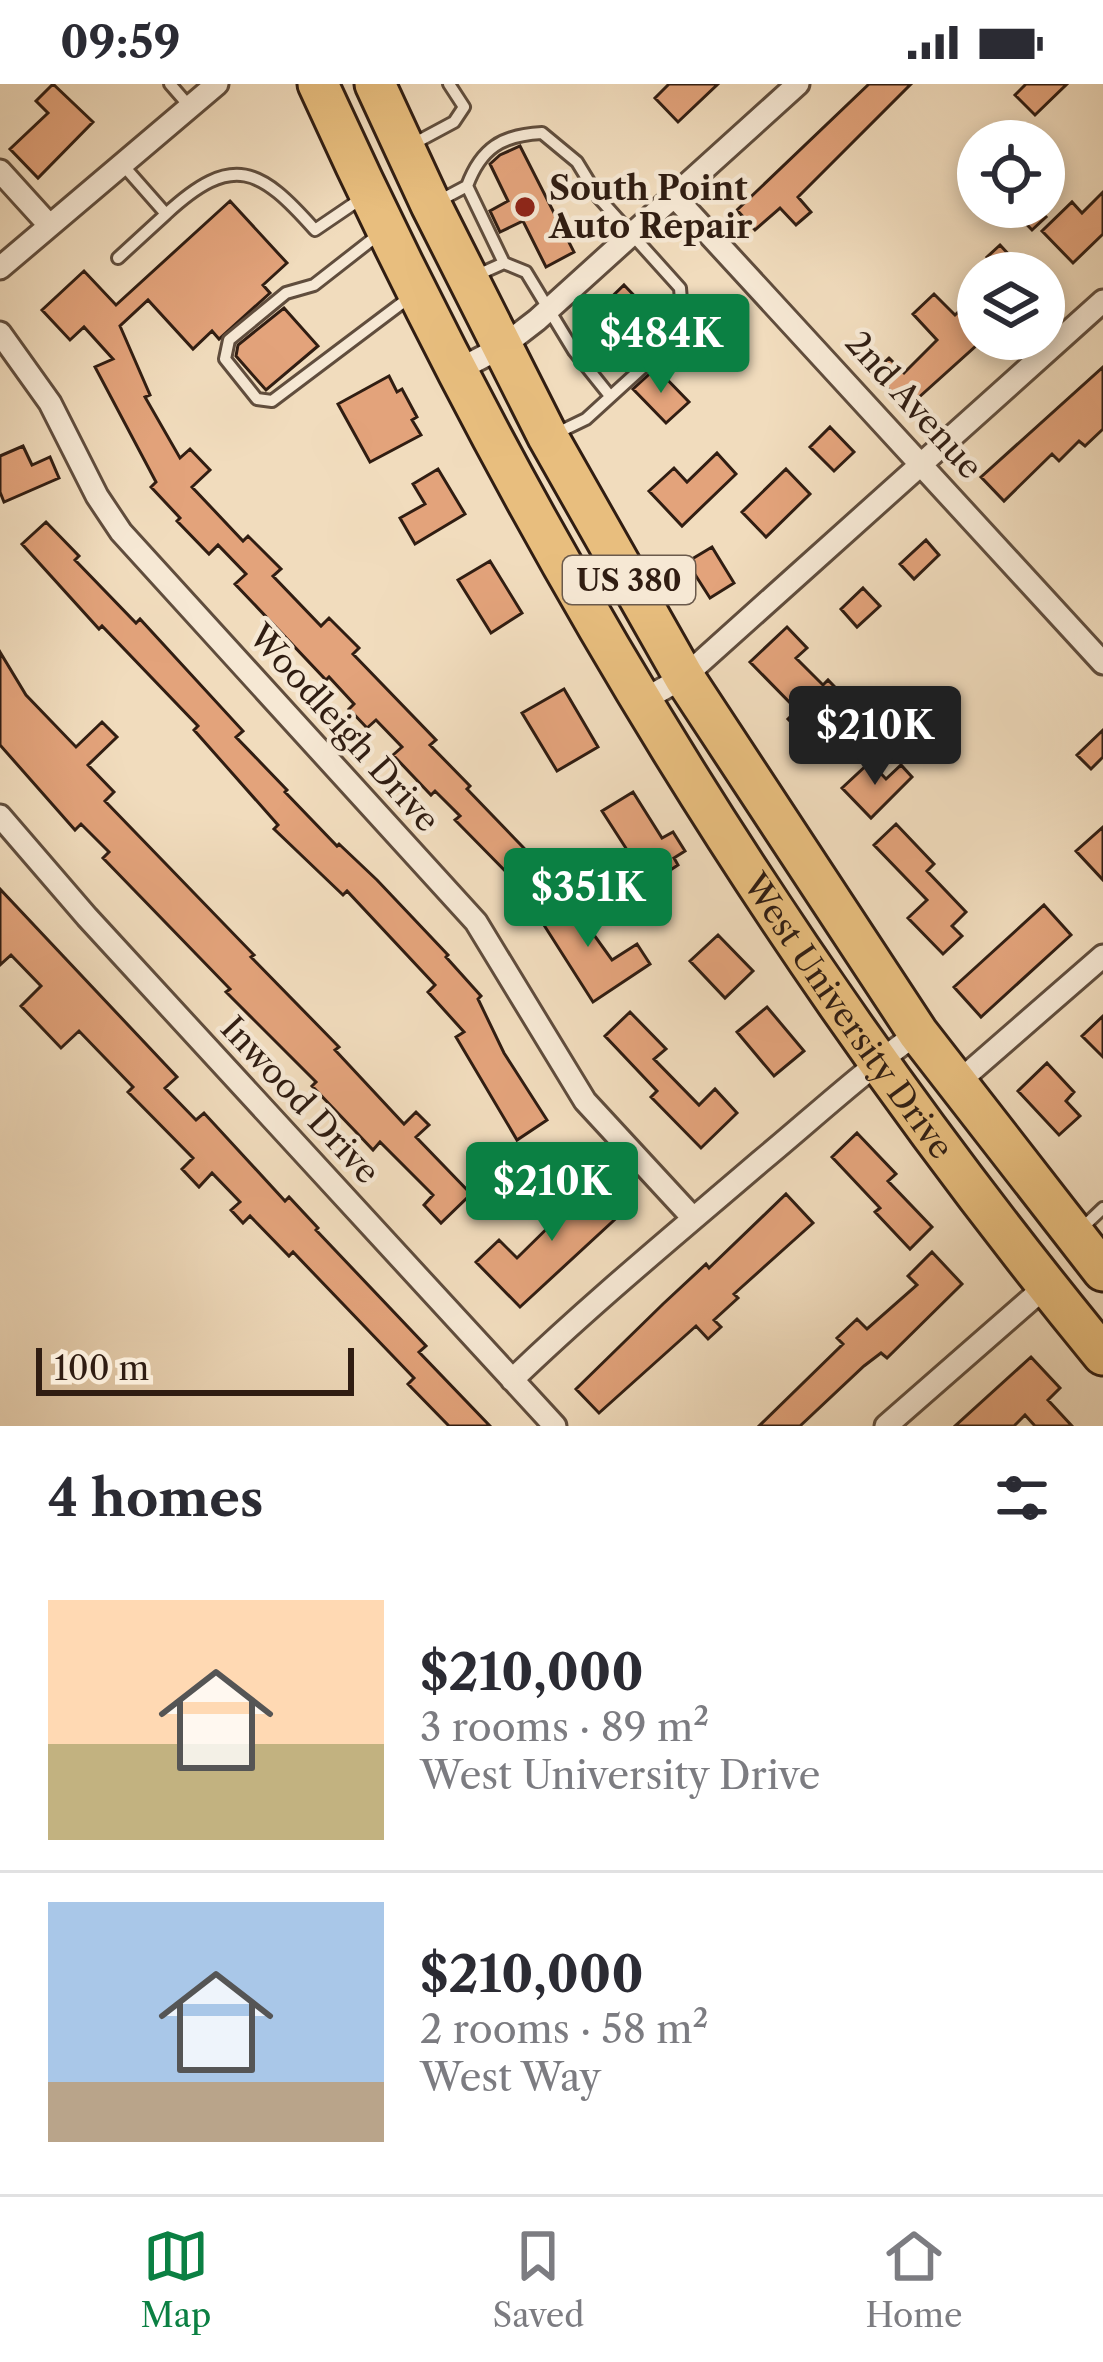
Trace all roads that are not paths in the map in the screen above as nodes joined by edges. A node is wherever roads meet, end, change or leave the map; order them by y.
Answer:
1 (170, 84) edge
2 (217, 84) edge
3 (318, 84) edge
4 (375, 84) edge
5 (449, 84) edge
6 (798, 84) edge
7 (190, 107) junction
8 (405, 148) junction
9 (122, 164) junction
10 (0, 171) edge
11 (467, 186) junction
12 (673, 195) junction
13 (431, 205) junction
14 (376, 212) junction
15 (166, 214) junction
16 (49, 226) junction
17 (631, 234) junction
18 (118, 258) dead end
19 (0, 268) edge
20 (487, 270) junction
21 (417, 292) junction
22 (1103, 301) edge
23 (548, 311) junction
24 (0, 333) edge
25 (502, 347) junction
26 (456, 371) junction
27 (610, 396) junction
28 (548, 437) junction
29 (921, 462) junction
30 (1103, 663) edge
31 (684, 676) junction
32 (640, 702) junction
33 (0, 815) edge
34 (1103, 956) edge
35 (918, 1033) junction
36 (877, 1062) junction
37 (956, 1084) junction
38 (1103, 1208) edge
39 (693, 1218) junction
40 (1074, 1235) junction
41 (1103, 1271) edge
42 (1046, 1286) junction
43 (1103, 1355) edge
44 (512, 1380) junction
45 (555, 1426) edge
46 (886, 1426) edge

1 - 7 lane
2 - 7 street
3 - 14 highway, West University Drive / US 380
4 - 8 highway, West University Drive / US 380
5 - 8 lane
6 - 12 street
7 - 9 street
8 - 13 highway, West University Drive / US 380
9 - 15 lane
9 - 16 street
10 - 16 street
11 - 13 lane
11 - 17 lane
11 - 20 lane
12 - 17 street
12 - 29 street, 2nd Avenue
13 - 20 highway, West University Drive / US 380
14 - 15 lane
14 - 21 highway, West University Drive / US 380
14 - 21 lane
15 - 18 lane
16 - 19 street
17 - 23 street
17 - 27 lane
20 - 23 lane
20 - 25 highway, West University Drive / US 380
21 - 26 highway, West University Drive / US 380
22 - 29 street
23 - 25 street
23 - 27 lane
24 - 39 street, Woodleigh Drive
25 - 26 street
25 - 28 highway, West University Drive / US 380
26 - 32 highway, West University Drive / US 380
27 - 28 lane
28 - 31 highway, West University Drive / US 380
29 - 30 street, 2nd Avenue
29 - 31 street
31 - 32 street
31 - 35 highway, West University Drive / US 380
32 - 36 highway, West University Drive / US 380
33 - 44 street, Inwood Drive
34 - 37 street
35 - 36 street
35 - 37 highway, West University Drive / US 380
36 - 39 street
36 - 42 highway, West University Drive / US 380
37 - 40 highway, West University Drive / US 380
38 - 40 lane
39 - 44 street
40 - 41 highway, West University Drive / US 380
42 - 43 highway, West University Drive / US 380
42 - 46 street
44 - 45 street, Inwood Drive

